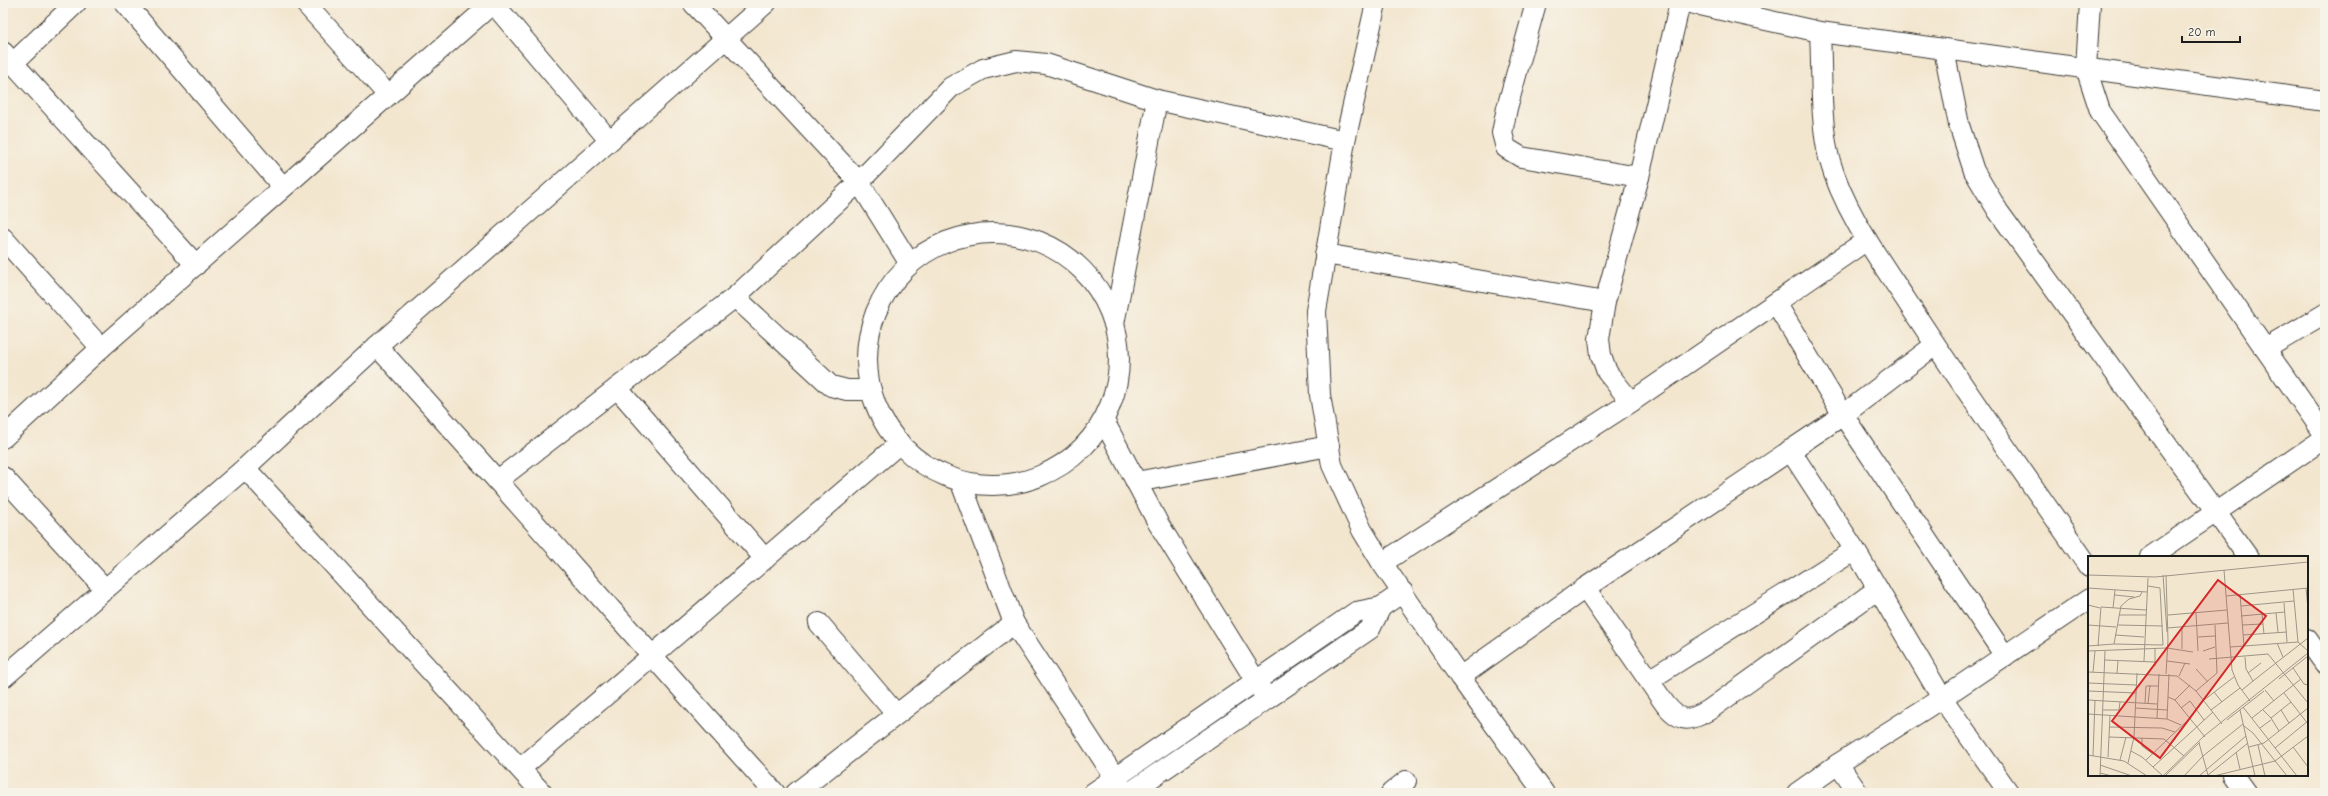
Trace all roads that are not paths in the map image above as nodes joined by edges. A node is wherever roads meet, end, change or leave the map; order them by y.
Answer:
1 (76, 3) edge
2 (125, 3) edge
3 (305, 3) edge
4 (493, 3) edge
5 (693, 3) edge
6 (766, 3) edge
7 (1376, 3) edge
8 (1536, 3) edge
9 (1680, 3) edge
10 (1690, 3) edge
11 (2090, 3) edge
12 (1820, 32) junction
13 (727, 38) junction
14 (1944, 50) junction
15 (8, 57) edge
16 (2086, 68) junction
17 (388, 96) junction
18 (1157, 100) junction
19 (2325, 101) edge
20 (609, 140) junction
21 (1345, 142) junction
22 (1639, 177) junction
23 (859, 182) junction
24 (283, 187) junction
25 (3, 238) edge
26 (1867, 240) junction
27 (1326, 254) junction
28 (910, 264) junction
29 (196, 265) junction
30 (735, 297) junction
31 (1605, 302) junction
32 (1776, 303) junction
33 (2325, 314) edge
34 (1114, 324) junction
35 (1935, 345) junction
36 (377, 346) junction
37 (101, 348) junction
38 (2267, 348) junction
39 (618, 388) junction
40 (871, 390) junction
41 (1632, 402) junction
42 (1843, 415) junction
43 (1104, 421) junction
44 (2325, 435) edge
45 (3, 438) edge
46 (2325, 438) edge
47 (900, 443) junction
48 (1329, 446) junction
49 (1790, 450) junction
50 (245, 468) junction
51 (3, 477) edge
52 (498, 480) junction
53 (1136, 482) junction
54 (961, 483) junction
55 (2216, 512) junction
56 (1855, 550) junction
57 (2151, 556) edge
58 (2247, 556) edge
59 (765, 560) junction
60 (1382, 564) junction
61 (2088, 566) edge
62 (1585, 588) junction
63 (105, 589) junction
64 (1878, 589) junction
65 (1403, 592) junction
66 (2088, 600) edge
67 (1381, 607) junction
68 (819, 623) dead end
69 (1014, 623) junction
70 (2308, 640) edge
71 (2005, 656) junction
72 (652, 658) junction
73 (2325, 664) edge
74 (1460, 676) junction
75 (3, 678) edge
76 (1649, 680) junction
77 (1255, 681) junction
78 (1942, 698) junction
79 (1266, 700) junction
80 (896, 714) junction
81 (1838, 764) junction
82 (521, 768) junction
83 (2234, 776) edge
84 (1115, 777) junction
85 (1535, 790) edge
86 (542, 793) edge
87 (775, 793) edge
88 (796, 793) edge
89 (1093, 793) edge
90 (1126, 793) edge
91 (1129, 793) edge
92 (1797, 793) edge
93 (1858, 793) edge
94 (2008, 793) edge
95 (2246, 793) edge

1 - 15 street
2 - 24 street
3 - 17 street
4 - 17 street
4 - 20 street
5 - 13 street
6 - 13 street
7 - 21 street
8 - 22 street
9 - 22 street
10 - 12 street
11 - 16 street
12 - 14 street
12 - 26 street
13 - 20 street
13 - 23 street
14 - 16 street
14 - 55 street
15 - 29 street
16 - 19 street
16 - 38 street
17 - 24 street
18 - 21 street
18 - 23 street
18 - 34 street
20 - 36 street
21 - 27 street
22 - 31 street
23 - 28 street
23 - 30 street
24 - 29 street
25 - 37 street
26 - 32 street
26 - 35 street
27 - 31 street
27 - 48 street
28 - 34 street
28 - 40 street
29 - 37 street
30 - 39 street
30 - 40 street
31 - 41 street
32 - 41 street
32 - 42 street
33 - 38 street
34 - 43 street
35 - 42 street
35 - 61 street
36 - 50 street
36 - 52 street
37 - 45 street
38 - 44 street
39 - 52 street
39 - 59 street
40 - 47 street
41 - 60 street
42 - 49 street
42 - 71 street
43 - 53 street
43 - 54 street
46 - 55 street
47 - 54 street
47 - 59 street
48 - 53 street
48 - 60 street
49 - 56 street
49 - 62 street
50 - 63 street
50 - 82 street
51 - 63 street
52 - 72 street
53 - 77 street
54 - 69 street
55 - 57 street
55 - 58 street
56 - 64 street
56 - 76 street
59 - 72 street
60 - 65 street
62 - 74 street
62 - 76 street
63 - 75 street
64 - 76 street
64 - 78 street
65 - 67 street
65 - 74 street
66 - 71 street
67 - 77 street
67 - 79 street
68 - 80 street
69 - 80 street
69 - 84 street
70 - 73 street
71 - 78 street
72 - 82 street
72 - 87 street
74 - 85 street
77 - 79 street
77 - 84 street
78 - 81 street
78 - 94 street
79 - 91 street
80 - 88 street
81 - 92 street
81 - 93 street
82 - 86 street
83 - 95 street
84 - 89 street
84 - 90 street

